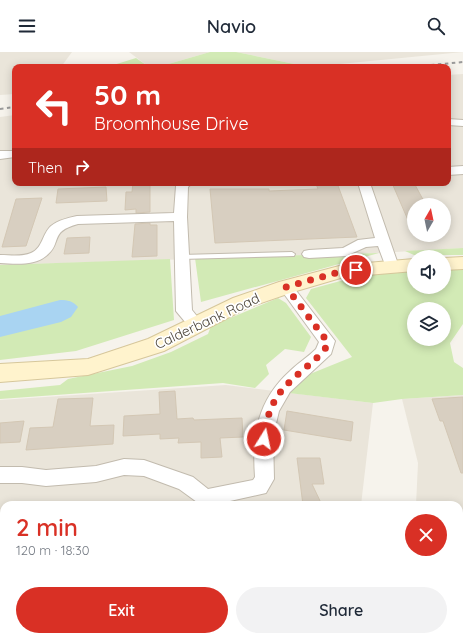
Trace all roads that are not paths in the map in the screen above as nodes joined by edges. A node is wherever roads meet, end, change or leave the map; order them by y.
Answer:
1 (451, 122) edge
2 (463, 123) edge
3 (12, 154) edge
4 (0, 155) edge
5 (463, 170) edge
6 (451, 171) edge
7 (182, 186) edge
8 (365, 186) edge
9 (180, 217) junction
10 (383, 240) junction
11 (292, 254) dead end
12 (309, 254) dead end
13 (181, 258) junction
14 (0, 259) edge
15 (463, 263) edge
16 (451, 264) edge
17 (407, 266) edge
18 (392, 267) junction
19 (286, 287) junction
20 (196, 325) junction
21 (0, 373) edge
22 (0, 475) edge

1 - 2 street
3 - 4 street
5 - 6 street
7 - 9 street
8 - 10 street
9 - 13 street
9 - 14 street
10 - 12 street
10 - 18 street
11 - 13 lane
13 - 20 street
15 - 16 street
17 - 18 street, Calderbank Road
18 - 19 street, Calderbank Road
19 - 20 street, Calderbank Road
19 - 22 street
20 - 21 street, Calderbank Road

